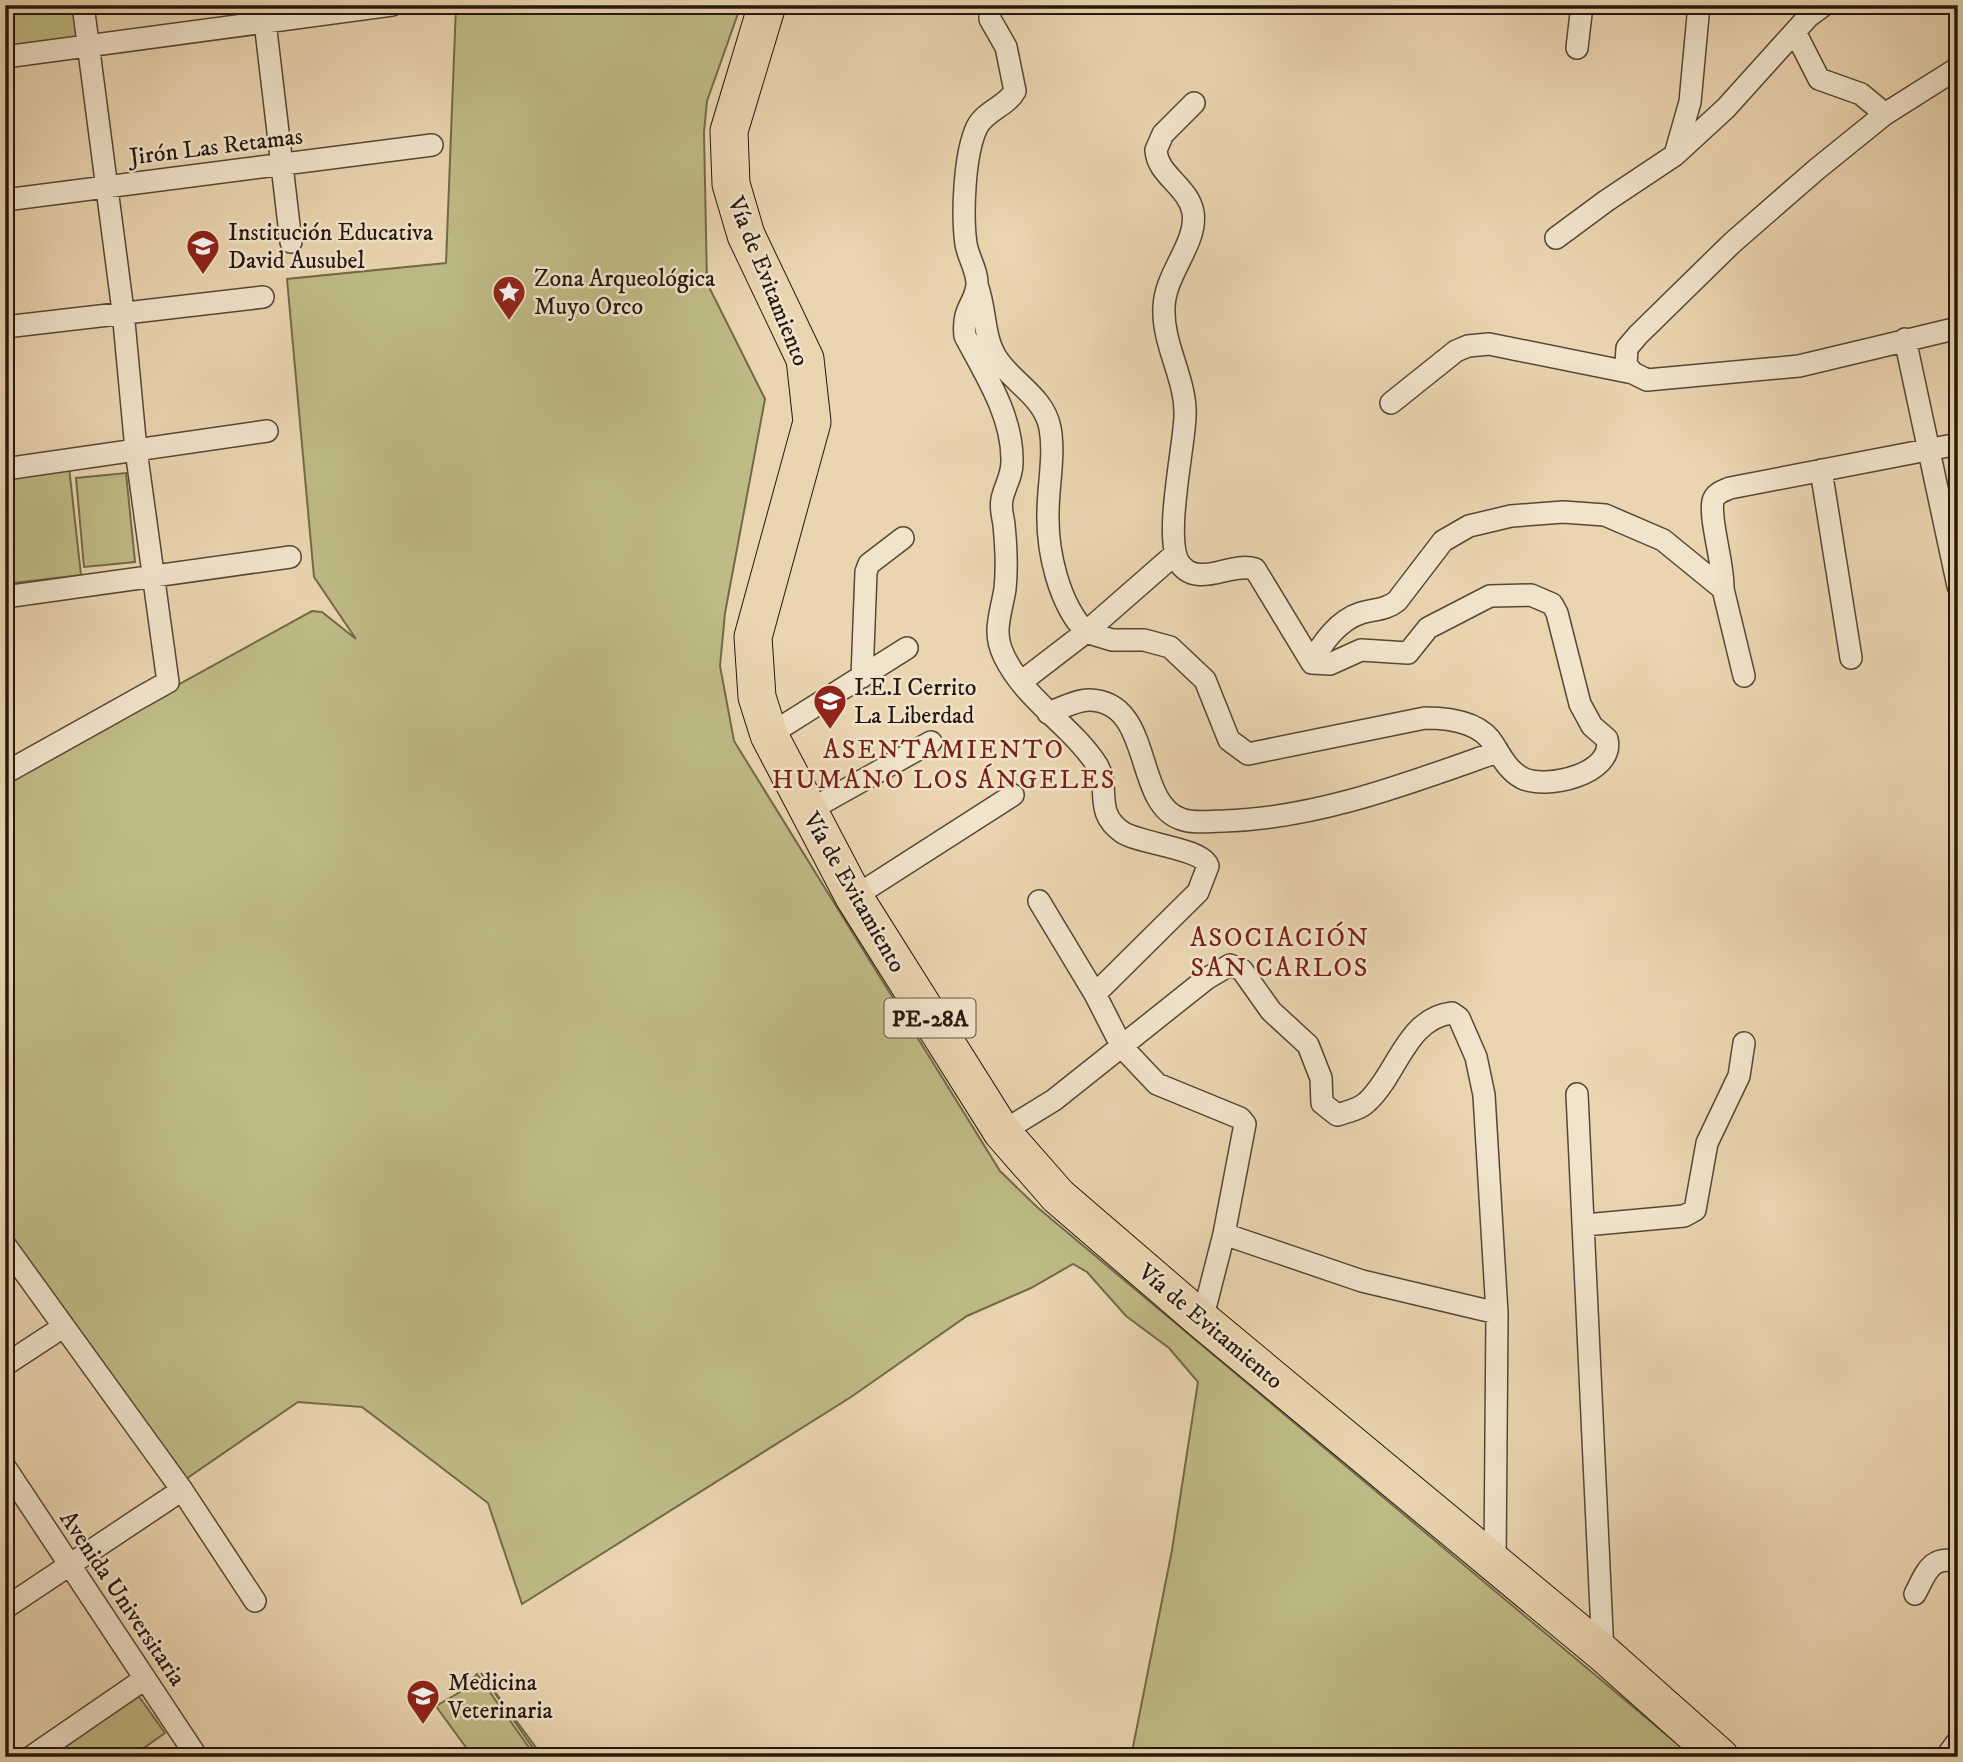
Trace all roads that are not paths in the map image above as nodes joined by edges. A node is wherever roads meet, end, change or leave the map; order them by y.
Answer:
1 (83, 5) edge
2 (391, 5) edge
3 (767, 5) edge
4 (990, 5) edge
5 (1581, 5) edge
6 (1699, 5) edge
7 (1824, 5) edge
8 (264, 13) edge
9 (1795, 32) junction
10 (88, 46) junction
11 (1577, 48) dead end
12 (5, 57) edge
13 (1958, 68) edge
14 (1194, 103) dead end
15 (1885, 114) junction
16 (432, 145) dead end
17 (1675, 155) junction
18 (284, 164) junction
19 (106, 187) junction
20 (5, 200) edge
21 (1556, 238) dead end
22 (291, 242) dead end
23 (977, 285) junction
24 (263, 298) dead end
25 (123, 311) junction
26 (5, 327) edge
27 (1958, 328) edge
28 (1905, 339) junction
29 (1633, 373) junction
30 (1391, 403) dead end
31 (267, 431) dead end
32 (1958, 444) edge
33 (1930, 449) junction
34 (136, 450) junction
35 (5, 469) edge
36 (1821, 470) junction
37 (903, 538) dead end
38 (1174, 555) junction
39 (290, 557) dead end
40 (153, 576) junction
41 (1958, 586) edge
42 (1723, 589) junction
43 (5, 597) edge
44 (1086, 632) junction
45 (907, 648) dead end
46 (1850, 658) dead end
47 (1312, 663) junction
48 (1744, 676) dead end
49 (862, 677) junction
50 (1021, 682) junction
51 (1048, 713) junction
52 (769, 735) junction
53 (931, 742) dead end
54 (1497, 752) junction
55 (5, 773) edge
56 (1013, 795) dead end
57 (808, 811) junction
58 (854, 897) junction
59 (1039, 901) dead end
60 (1095, 994) junction
61 (1744, 1044) dead end
62 (1122, 1047) junction
63 (1577, 1094) dead end
64 (1002, 1132) junction
65 (1585, 1225) junction
66 (1224, 1234) junction
67 (5, 1245) edge
68 (1497, 1313) junction
69 (1202, 1320) junction
70 (63, 1327) junction
71 (5, 1365) edge
72 (5, 1467) edge
73 (182, 1490) junction
74 (1958, 1562) edge
75 (69, 1564) junction
76 (1495, 1564) junction
77 (1915, 1594) dead end
78 (255, 1601) dead end
79 (5, 1608) edge
80 (1603, 1653) junction
81 (143, 1680) junction
82 (1958, 1741) edge
83 (31, 1757) edge
84 (197, 1757) edge
85 (1720, 1757) edge
86 (1946, 1757) edge

1 - 10 street
2 - 8 street
3 - 52 highway, Vía de Evitamiento / PE-28A
4 - 23 street
5 - 11 street
6 - 17 street
7 - 9 street
8 - 10 street
8 - 18 street
9 - 15 street
9 - 17 street
10 - 12 street
10 - 19 street
13 - 15 street
14 - 38 street
15 - 29 street
16 - 18 street, Jirón Las Retamas
17 - 21 street
18 - 19 street, Jirón Las Retamas
18 - 22 street
19 - 20 street, Jirón Las Retamas
19 - 25 street
23 - 44 street
23 - 50 street
24 - 25 street
25 - 26 street
25 - 34 street
27 - 28 street
28 - 29 street
28 - 33 street
29 - 30 street
31 - 34 street
32 - 33 street
33 - 36 street
33 - 41 street
34 - 35 street
34 - 40 street
36 - 42 street
36 - 46 street
37 - 49 street
38 - 44 street
38 - 47 street
39 - 40 street
40 - 43 street
40 - 55 street
42 - 47 street
42 - 48 street
44 - 50 street
44 - 54 street
45 - 49 street
47 - 54 street
49 - 52 street
50 - 51 street
51 - 54 street
51 - 60 street
52 - 57 highway, Vía de Evitamiento / PE-28A
53 - 57 street
56 - 58 street
57 - 58 highway, Vía de Evitamiento / PE-28A
58 - 64 highway, Vía de Evitamiento / PE-28A
59 - 60 street
60 - 62 street
61 - 65 street
62 - 64 street
62 - 66 street
62 - 68 street
63 - 65 street
64 - 69 highway, Vía de Evitamiento / PE-28A
65 - 80 street
66 - 68 street
66 - 69 street
67 - 70 street
68 - 76 street
69 - 76 highway, Vía de Evitamiento / PE-28A
70 - 71 street
70 - 73 street
72 - 75 street, Avenida Universitaria
73 - 75 street
73 - 78 street
74 - 77 street
75 - 79 street
75 - 81 street, Avenida Universitaria
76 - 80 highway, Vía de Evitamiento / PE-28A
80 - 85 highway, Vía de Evitamiento / PE-28A
81 - 83 street
81 - 84 street, Avenida Universitaria
82 - 86 street

